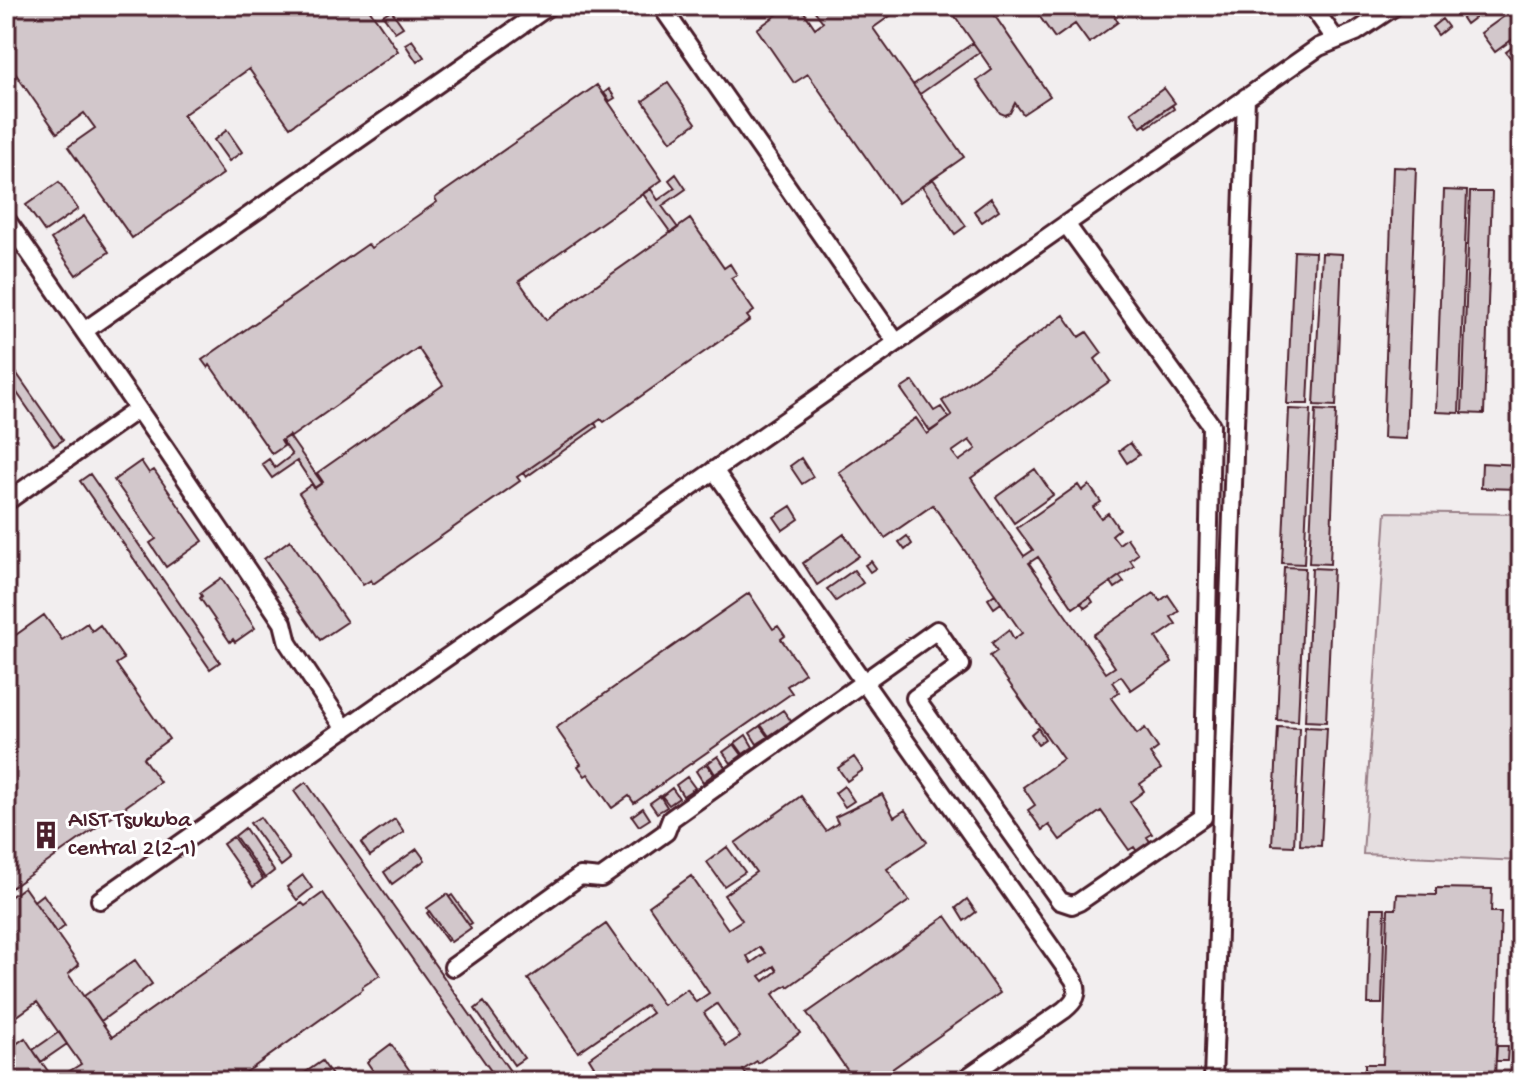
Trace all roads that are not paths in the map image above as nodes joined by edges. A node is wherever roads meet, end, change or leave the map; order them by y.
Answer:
1 (549, 6) edge
2 (661, 6) edge
3 (1312, 6) edge
4 (1395, 6) edge
5 (1336, 40) junction
6 (1246, 97) junction
7 (6, 219) edge
8 (1066, 224) junction
9 (84, 331) junction
10 (896, 342) junction
11 (138, 409) junction
12 (714, 470) junction
13 (6, 502) edge
14 (864, 682) junction
15 (345, 729) junction
16 (100, 900) dead end
17 (453, 967) dead end
18 (962, 1081) edge
19 (1213, 1081) edge

1 - 9 lane
2 - 10 lane
3 - 5 lane
4 - 5 lane
5 - 6 lane
6 - 8 lane
6 - 19 lane
7 - 9 lane
8 - 10 lane
8 - 14 lane
9 - 11 lane
10 - 12 lane
11 - 13 lane
11 - 15 lane
12 - 14 lane
12 - 15 lane
14 - 17 lane
14 - 18 lane
15 - 16 lane

